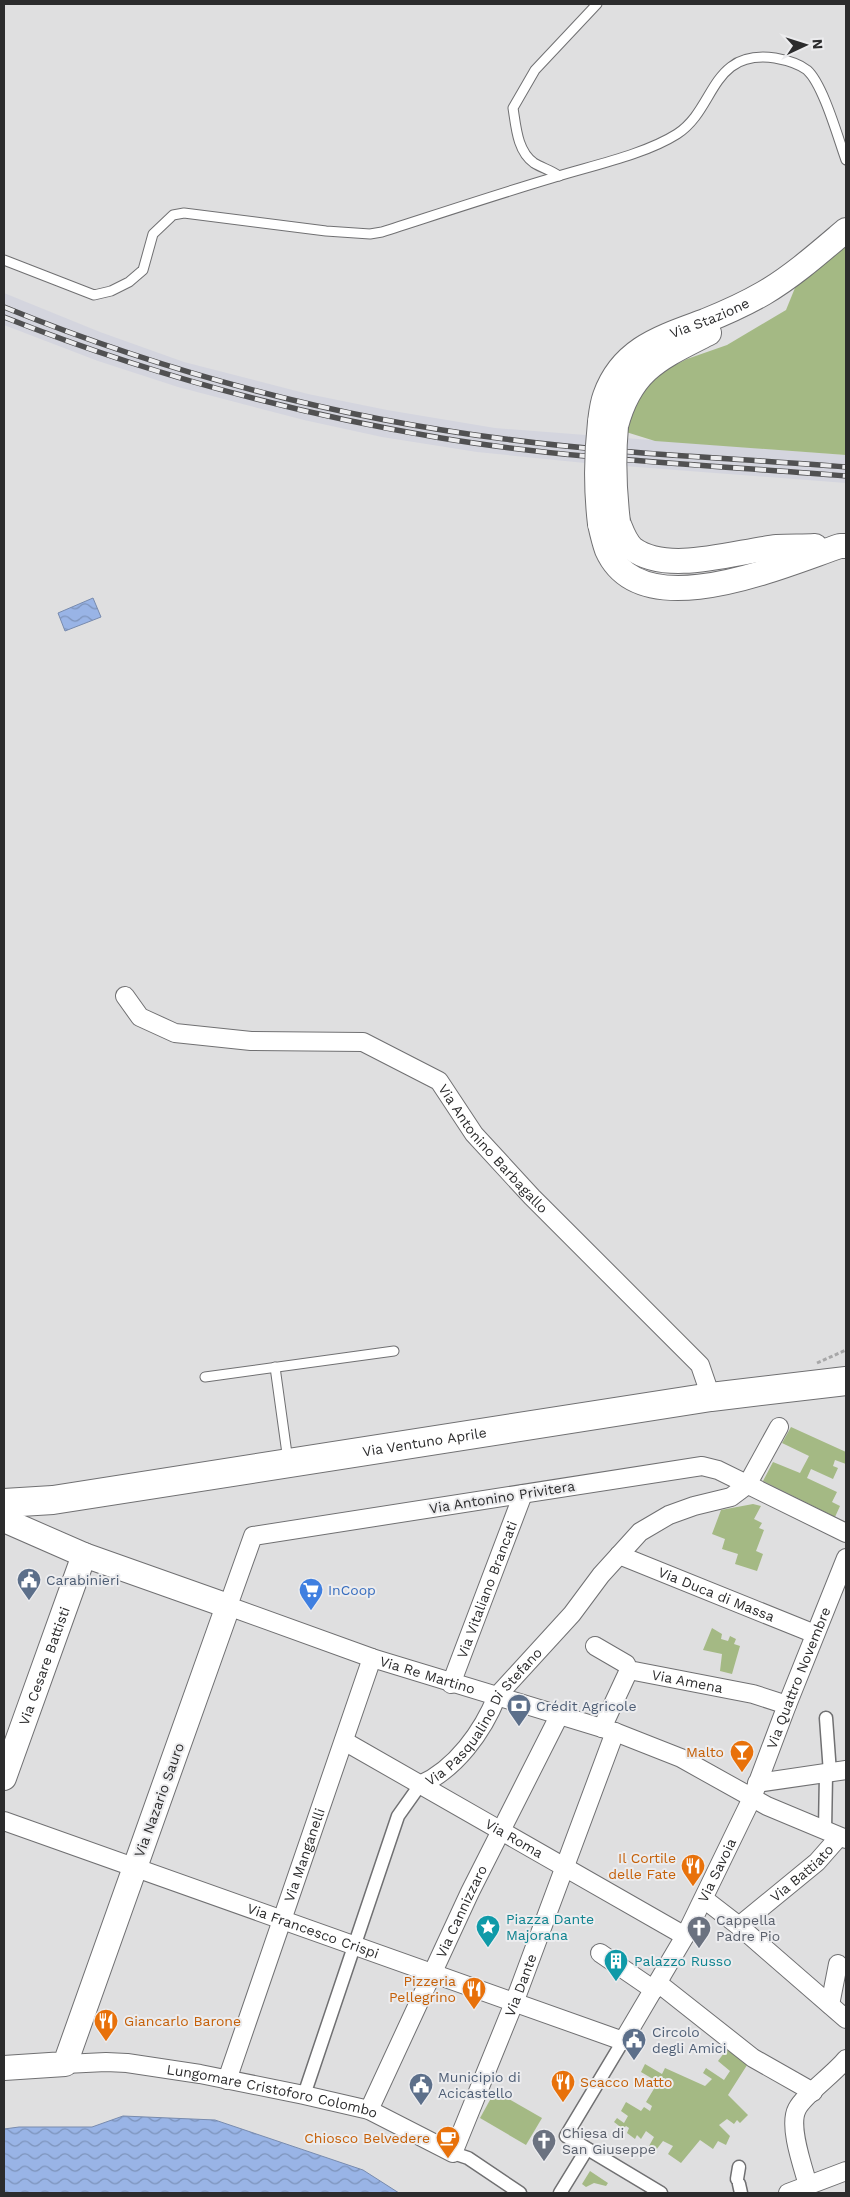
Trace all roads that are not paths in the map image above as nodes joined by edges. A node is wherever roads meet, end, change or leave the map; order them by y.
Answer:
1 (597, 4) edge
2 (846, 160) edge
3 (559, 176) junction
4 (846, 230) edge
5 (4, 260) edge
6 (843, 546) edge
7 (125, 996) dead end
8 (394, 1351) dead end
9 (276, 1367) junction
10 (204, 1377) dead end
11 (846, 1381) edge
12 (705, 1390) junction
13 (779, 1427) dead end
14 (288, 1462) junction
15 (747, 1485) junction
16 (523, 1494) junction
17 (4, 1503) edge
18 (4, 1520) edge
19 (846, 1533) edge
20 (253, 1536) joint
21 (84, 1555) junction
22 (619, 1555) junction
23 (846, 1558) edge
24 (228, 1606) junction
25 (815, 1634) junction
26 (595, 1646) dead end
27 (372, 1658) junction
28 (629, 1670) junction
29 (451, 1684) junction
30 (497, 1696) junction
31 (787, 1705) junction
32 (559, 1716) junction
33 (826, 1718) dead end
34 (609, 1730) junction
35 (344, 1741) junction
36 (834, 1772) edge
37 (4, 1778) edge
38 (420, 1784) junction
39 (755, 1791) junction
40 (4, 1821) edge
41 (500, 1830) junction
42 (837, 1836) edge
43 (564, 1866) junction
44 (135, 1869) junction
45 (704, 1899) junction
46 (281, 1919) junction
47 (739, 1926) junction
48 (685, 1936) junction
49 (355, 1946) junction
50 (600, 1953) dead end
51 (838, 1964) dead end
52 (431, 1974) junction
53 (656, 1987) junction
54 (514, 2003) junction
55 (830, 2005) junction
56 (846, 2020) edge
57 (622, 2041) junction
58 (846, 2059) edge
59 (66, 2064) junction
60 (4, 2068) edge
61 (226, 2080) junction
62 (813, 2092) junction
63 (304, 2095) junction
64 (369, 2110) junction
65 (582, 2146) junction
66 (453, 2153) junction
67 (846, 2171) edge
68 (808, 2185) junction
69 (657, 2192) edge
70 (520, 2193) edge
71 (560, 2193) edge
72 (788, 2193) edge

1 - 3 lane
2 - 3 lane
3 - 5 lane
4 - 6 main road, Via Stazione, bridge
7 - 12 street, Via Antonino Barbagallo
8 - 9 lane
9 - 10 lane
9 - 14 lane
11 - 12 main road, Via Ventuno Aprile
12 - 14 main road, Via Ventuno Aprile
13 - 15 street, Via Pasqualino Di Stefano
14 - 17 main road, Via Ventuno Aprile
15 - 16 street, Via Antonino Privitera
15 - 19 street, Via Antonino Privitera
15 - 22 street, Via Pasqualino Di Stefano
16 - 20 street, Via Antonino Privitera
16 - 29 street, Via Vitaliano Brancati
18 - 21 main road, Via Re Martino
20 - 24 street, Via Nazario Sauro
21 - 24 main road, Via Re Martino
21 - 37 main road, Via Cesare Battisti
22 - 25 street, Via Duca di Massa
22 - 30 street, Via Pasqualino Di Stefano
23 - 25 street, Via Quattro Novembre
24 - 27 street, Via Re Martino
24 - 44 main road, Via Nazario Sauro
25 - 31 street, Via Quattro Novembre
26 - 28 street, Via Amena
27 - 29 street, Via Re Martino
27 - 35 street, Via Manganelli
28 - 31 street, Via Amena
28 - 34 street, Via Dante
29 - 30 street, Via Re Martino
30 - 32 street, Via Re Martino
30 - 38 street, Via Pasqualino Di Stefano
31 - 39 street, Via Quattro Novembre
32 - 34 street, Via Re Martino
32 - 41 street, Via Cannizzaro
33 - 36 street
34 - 39 street, Via Re Martino
34 - 43 street, Via Dante
35 - 38 street, Via Roma
35 - 46 street, Via Manganelli
36 - 39 street
36 - 42 street
38 - 41 street, Via Roma
38 - 49 street, Via Pasqualino Di Stefano
39 - 42 street, Via Re Martino
39 - 45 street, Via Savoia
40 - 44 street, Via Francesco Crispi
41 - 43 street, Via Roma
41 - 52 street, Via Cannizzaro
42 - 47 street, Via Battiato
43 - 48 street, Via Roma
43 - 54 street, Via Dante
44 - 46 street, Via Francesco Crispi
44 - 59 main road, Via Nazario Sauro
45 - 47 street
45 - 48 street, Via Savoia
46 - 49 street, Via Francesco Crispi
46 - 61 street, Via Manganelli
47 - 55 street
48 - 53 street, Via Savoia
49 - 52 street, Via Francesco Crispi
49 - 63 street, Via Pasqualino Di Stefano
50 - 53 street
51 - 55 street
52 - 54 street, Via Francesco Crispi
52 - 64 street, Via Cannizzaro
53 - 57 street, Via Savoia
53 - 62 street
54 - 57 street, Via Francesco Crispi
54 - 66 street, Via Dante
55 - 56 street
57 - 65 street, Via Savoia
58 - 62 street
59 - 60 main road, Lungomare Cristoforo Colombo
59 - 61 street, Lungomare Cristoforo Colombo
61 - 63 street, Lungomare Cristoforo Colombo
62 - 68 street
63 - 64 street, Lungomare Cristoforo Colombo
64 - 66 street, Lungomare Cristoforo Colombo
65 - 69 street
65 - 71 street
66 - 70 street, Lungomare Cristoforo Colombo
67 - 68 street
68 - 72 street

